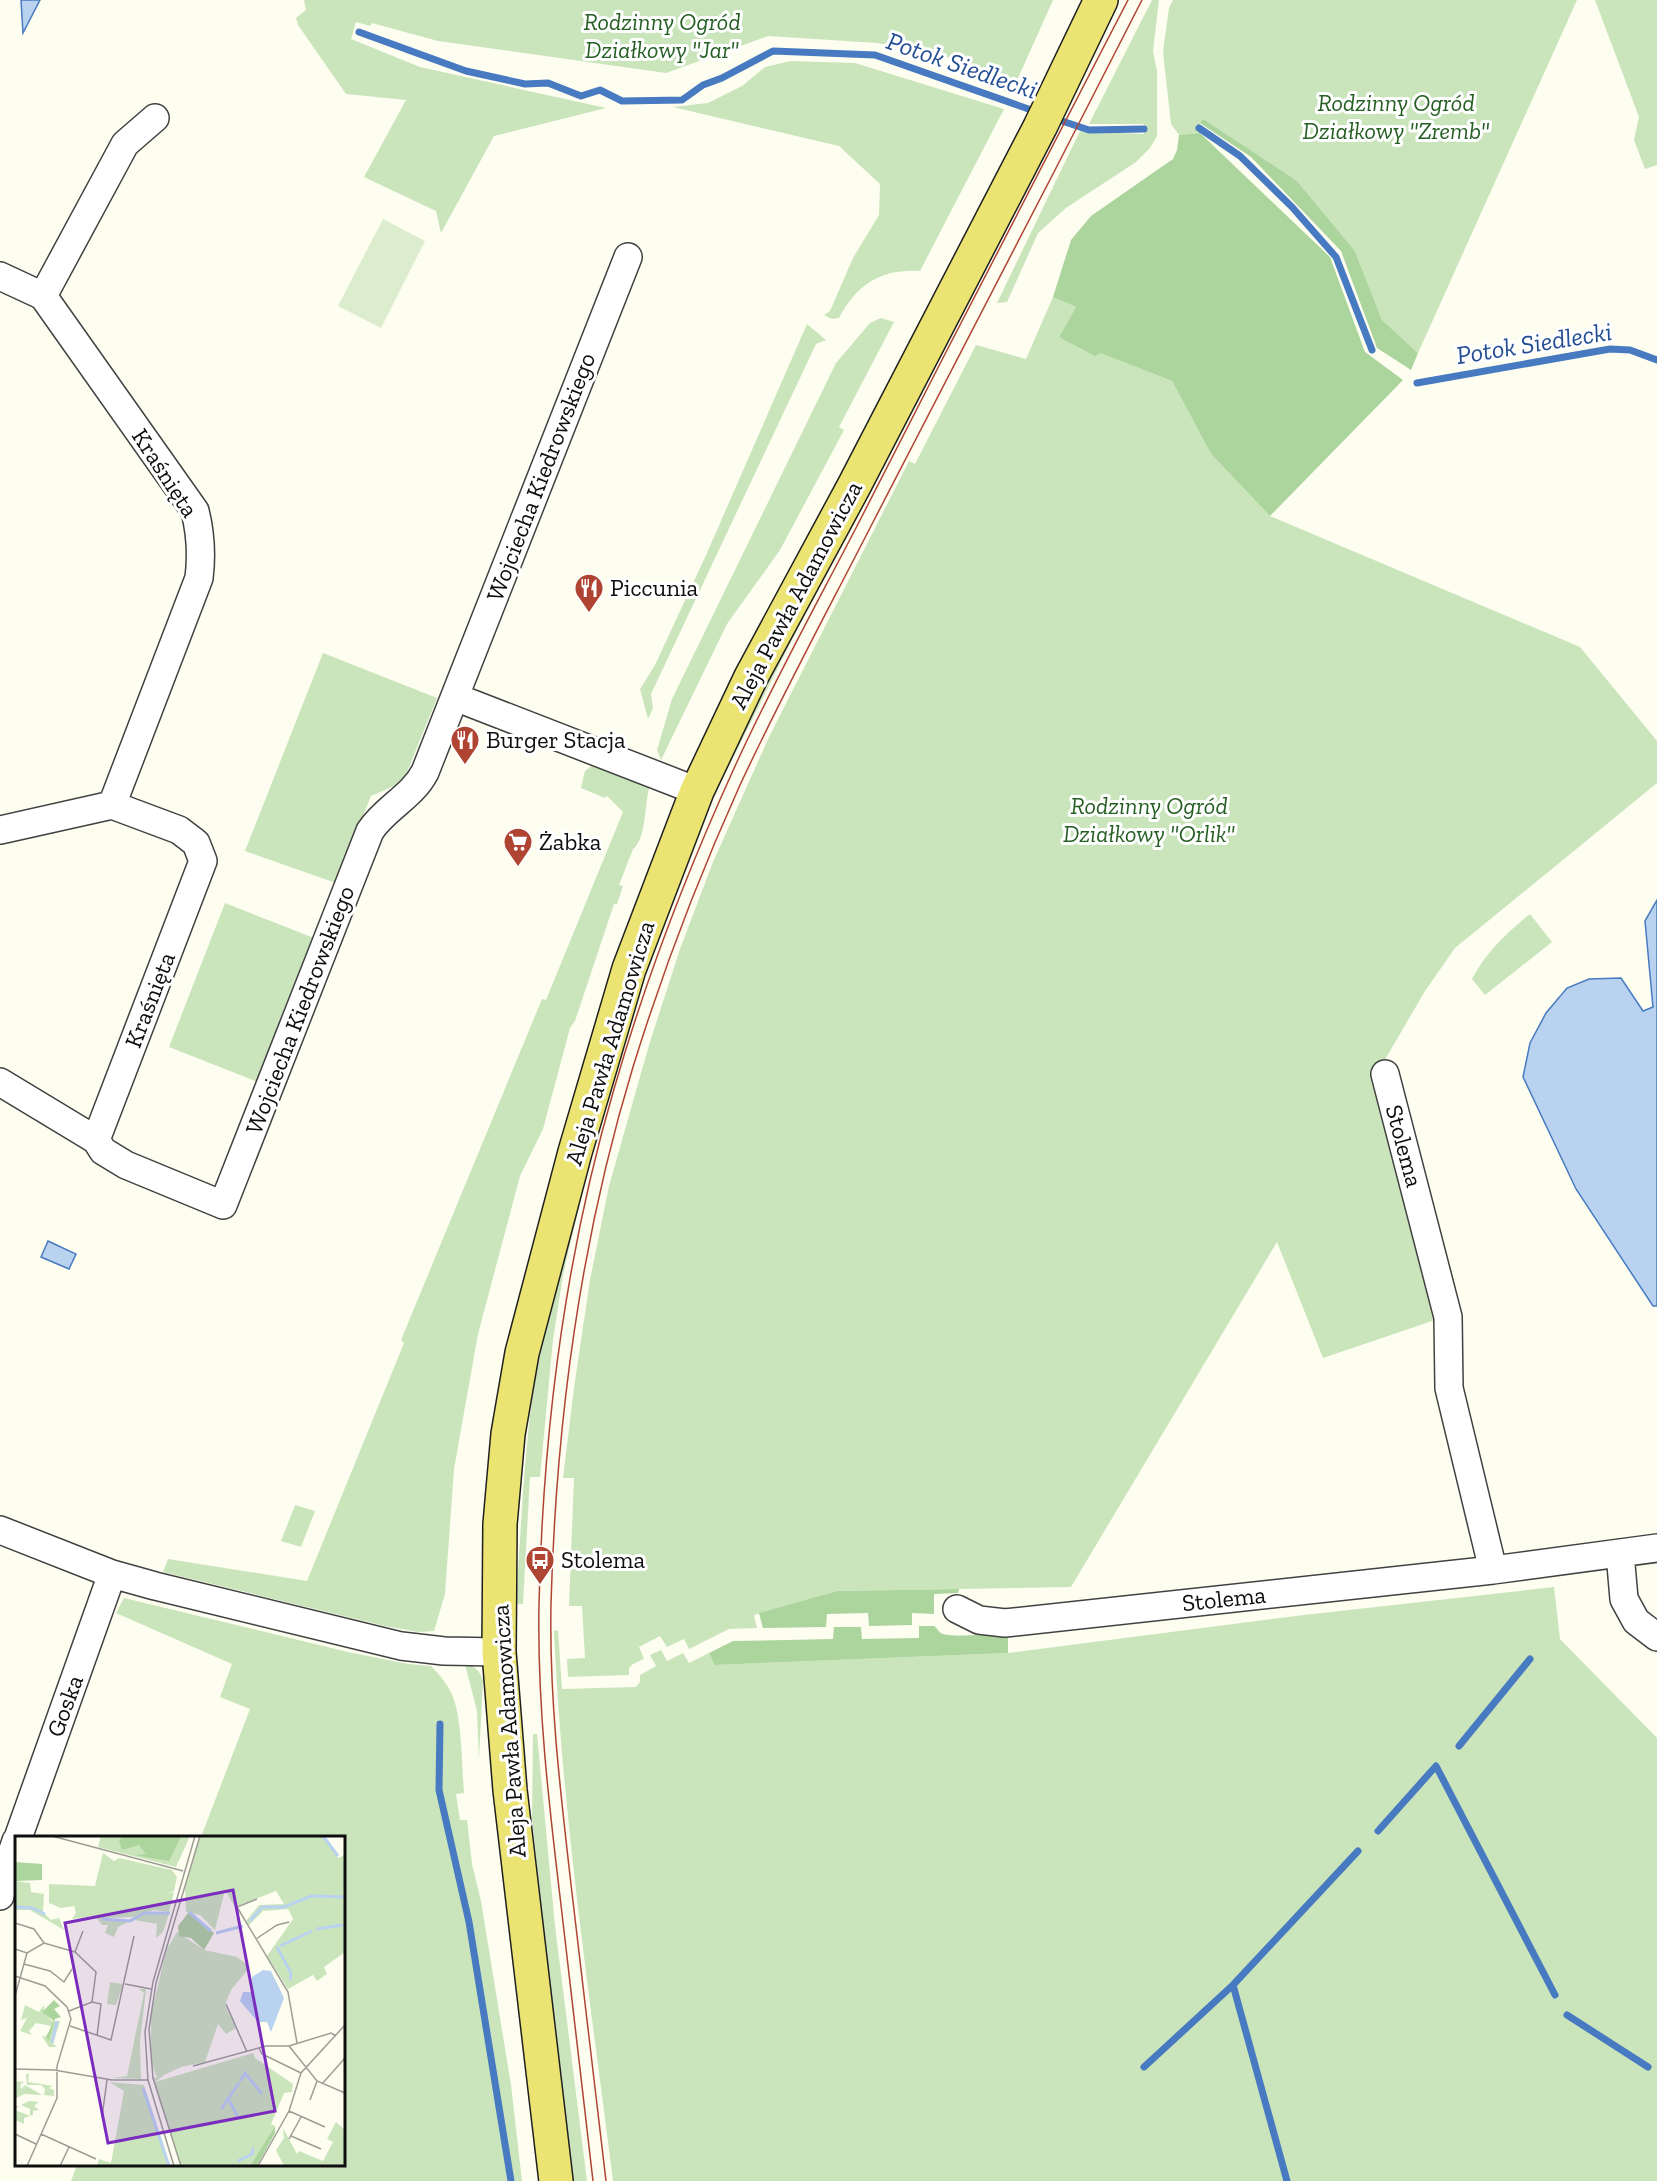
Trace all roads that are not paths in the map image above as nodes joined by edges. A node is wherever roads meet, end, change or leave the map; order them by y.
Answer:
1 (1101, 0) edge
2 (155, 118) dead end
3 (627, 257) dead end
4 (0, 276) edge
5 (43, 296) junction
6 (455, 697) junction
7 (697, 791) junction
8 (112, 805) junction
9 (0, 830) edge
10 (1385, 1074) dead end
11 (0, 1082) edge
12 (96, 1140) junction
13 (0, 1530) edge
14 (1657, 1548) edge
15 (1620, 1553) junction
16 (1493, 1570) junction
17 (112, 1574) junction
18 (957, 1609) dead end
19 (1657, 1637) edge
20 (499, 1652) junction
21 (18, 1836) edge
22 (15, 1845) edge
23 (0, 1896) edge
24 (556, 2181) edge

1 - 7 main road, Aleja Pawła Adamowicza
2 - 5 street
3 - 6 street, Wojciecha Kiedrowskiego
4 - 5 street, Kraśnięta
5 - 8 street, Kraśnięta
6 - 7 street
6 - 12 street, Wojciecha Kiedrowskiego
7 - 20 main road, Aleja Pawła Adamowicza
8 - 9 street
8 - 12 street, Kraśnięta
10 - 16 street, Stolema
11 - 12 street
13 - 17 street
14 - 15 street, Stolema
15 - 16 street, Stolema
15 - 19 street
16 - 18 street, Stolema
17 - 20 street
17 - 21 street, Goska
20 - 24 main road, Aleja Pawła Adamowicza
22 - 23 street, Goska

